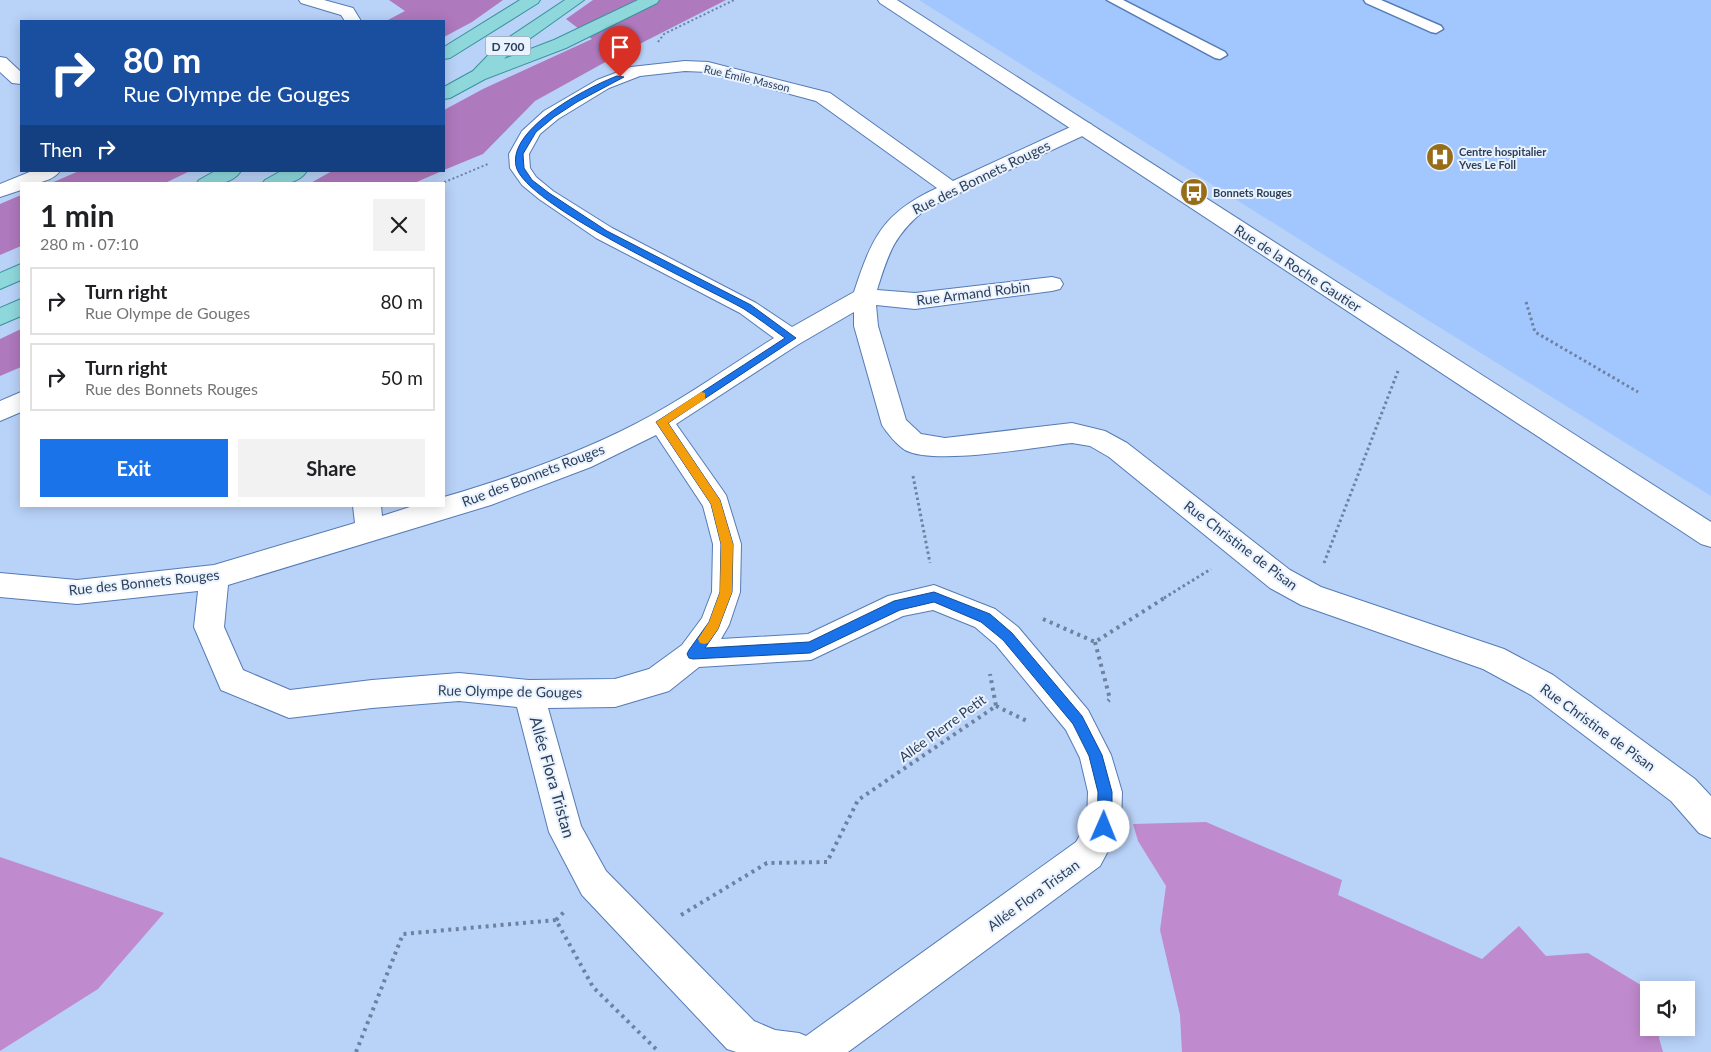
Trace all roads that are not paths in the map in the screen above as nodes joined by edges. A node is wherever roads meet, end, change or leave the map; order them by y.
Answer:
1 (307, 0) edge
2 (532, 0) edge
3 (576, 0) edge
4 (651, 0) edge
5 (886, 0) edge
6 (1113, 0) edge
7 (1370, 0) edge
8 (352, 20) edge
9 (1436, 28) dead end
10 (445, 53) edge
11 (1220, 55) dead end
12 (0, 62) edge
13 (479, 75) junction
14 (18, 79) dead end
15 (445, 93) edge
16 (1084, 128) junction
17 (48, 172) edge
18 (229, 172) edge
19 (295, 172) edge
20 (22, 182) edge
21 (210, 182) edge
22 (276, 182) edge
23 (20, 183) edge
24 (951, 189) junction
25 (0, 191) edge
26 (20, 272) edge
27 (0, 282) edge
28 (1052, 284) dead end
29 (864, 296) junction
30 (20, 307) edge
31 (0, 317) edge
32 (792, 338) junction
33 (20, 402) edge
34 (0, 412) edge
35 (661, 422) junction
36 (445, 504) edge
37 (428, 507) edge
38 (369, 518) edge
39 (1711, 536) edge
40 (214, 577) junction
41 (0, 585) edge
42 (693, 654) junction
43 (529, 694) junction
44 (1711, 822) edge
45 (799, 1052) edge
46 (816, 1052) edge

1 - 8 street
2 - 10 main road, D 700
3 - 13 main road, D 700
4 - 13 main road
5 - 16 street, Rue de la Roche Gautier
6 - 11 lane
7 - 9 lane
12 - 14 street
13 - 15 main road, D 700
16 - 24 street, Rue des Bonnets Rouges
16 - 39 street, Rue de la Roche Gautier
17 - 20 street
18 - 21 main road
19 - 22 main road
23 - 25 street
24 - 29 street, Rue des Bonnets Rouges
24 - 32 street, Rue Émile Masson
26 - 27 main road
28 - 29 street, Rue Armand Robin
29 - 32 street, Rue des Bonnets Rouges
29 - 44 street, Rue Christine de Pisan
30 - 31 main road
32 - 35 street, Rue des Bonnets Rouges
33 - 34 street
35 - 36 street, Rue des Bonnets Rouges
35 - 42 street, Rue Olympe de Gouges
37 - 38 street, Rue des Bonnets Rouges
38 - 40 street, Rue des Bonnets Rouges
40 - 41 street, Rue des Bonnets Rouges
40 - 43 street, Rue Olympe de Gouges
42 - 43 street, Rue Olympe de Gouges
42 - 46 street, Allée Flora Tristan
43 - 45 street, Allée Flora Tristan

